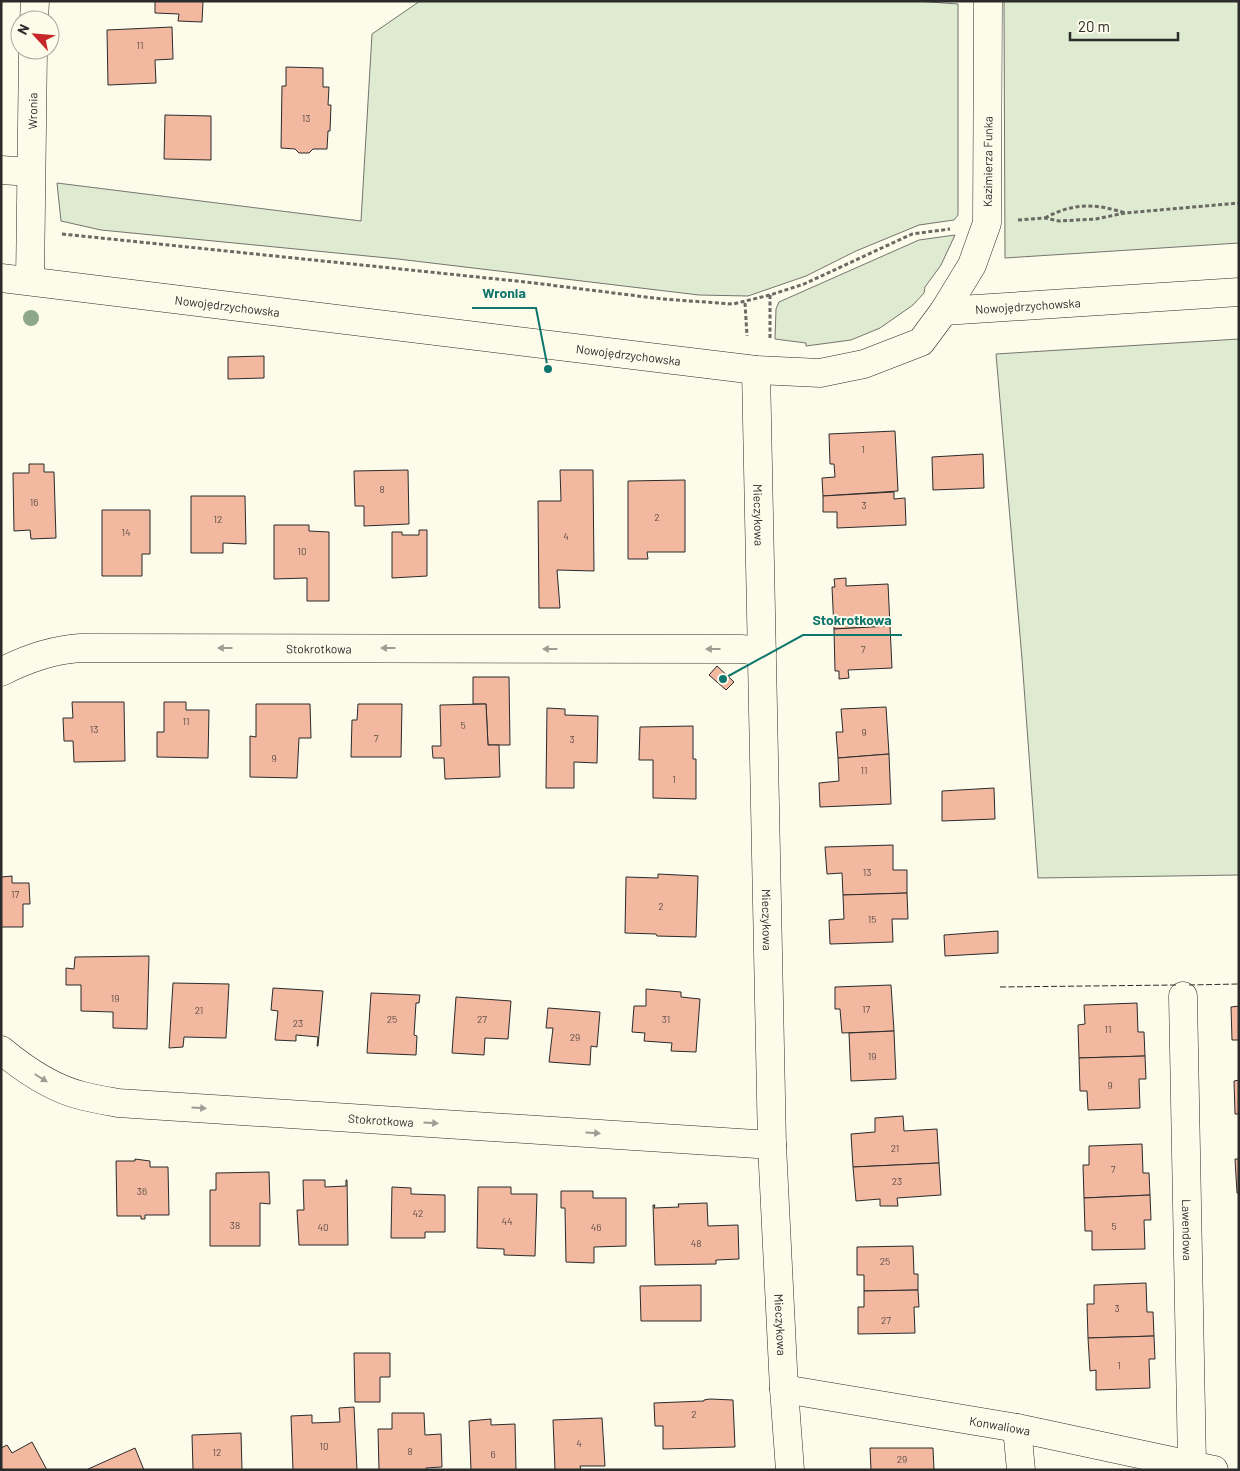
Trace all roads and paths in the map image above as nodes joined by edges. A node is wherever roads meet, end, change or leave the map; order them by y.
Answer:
1 (988, 1) edge
2 (34, 60) edge
3 (1, 170) edge
4 (31, 172) junction
5 (1239, 203) edge
6 (1125, 213) junction
7 (1045, 218) junction
8 (1012, 221) dead end
9 (954, 228) dead end
10 (30, 231) junction
11 (1, 278) edge
12 (30, 281) junction
13 (1239, 292) edge
14 (770, 295) junction
15 (944, 311) junction
16 (756, 370) junction
17 (762, 651) junction
18 (1, 672) edge
19 (1183, 996) dead end
20 (1, 1050) edge
21 (772, 1145) junction
22 (784, 1389) junction
23 (1017, 1428) junction
24 (1203, 1467) edge
25 (790, 1470) edge
26 (1020, 1470) edge

1 - 15 street, Kazimierza Funka
2 - 4 street, Wronia
3 - 4 street
4 - 10 street, Wronia
5 - 6 path
6 - 7 path
6 - 7 path
7 - 8 path
9 - 14 path
10 - 12 street, Wronia
10 - 14 path
11 - 12 street, Nowojędrzychowska
12 - 16 street, Nowojędrzychowska
13 - 15 street, Nowojędrzychowska
14 - 16 path
15 - 16 street, Nowojędrzychowska
16 - 17 street, Mieczykowa
17 -> 18 street, Stokrotkowa
17 - 21 street, Mieczykowa
19 - 24 street, Lawendowa
20 -> 21 street, Stokrotkowa
21 - 22 street, Mieczykowa
22 - 23 street, Konwaliowa
22 - 25 street, Mieczykowa
23 - 24 street, Konwaliowa
23 - 26 street

